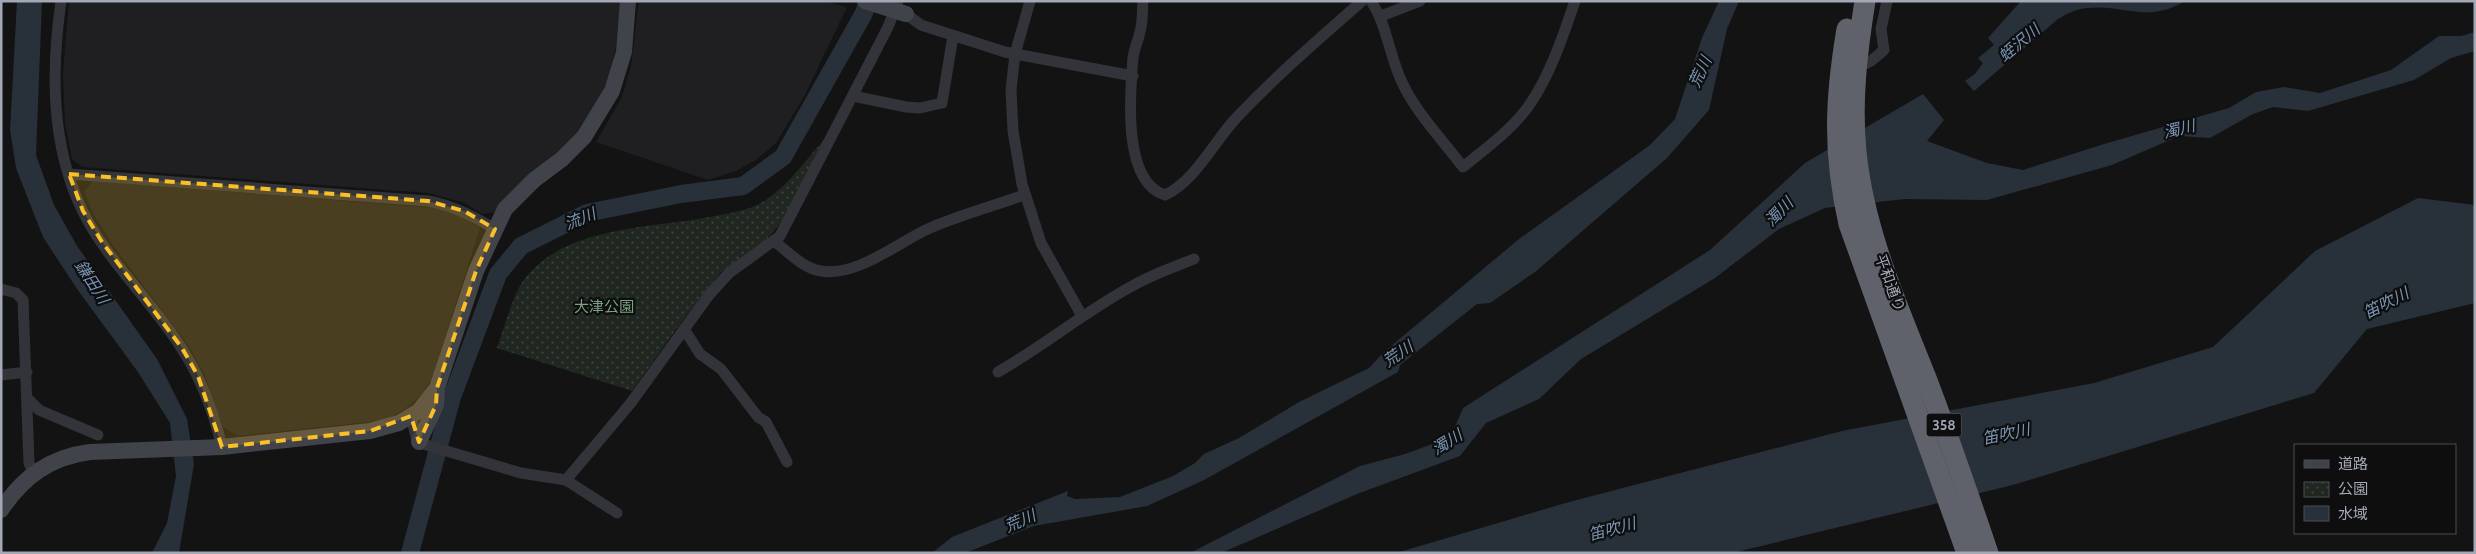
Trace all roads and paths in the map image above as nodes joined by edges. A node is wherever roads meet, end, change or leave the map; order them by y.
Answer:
1 (60, 1) edge
2 (628, 1) edge
3 (865, 1) edge
4 (1030, 1) edge
5 (1143, 1) edge
6 (1362, 1) edge
7 (1372, 1) edge
8 (1420, 1) edge
9 (1575, 1) edge
10 (1852, 1) edge
11 (1866, 1) edge
12 (1887, 1) edge
13 (896, 8) edge
14 (1381, 16) junction
15 (953, 36) junction
16 (1015, 54) junction
17 (1133, 76) junction
18 (1855, 78) junction
19 (853, 96) junction
20 (69, 174) junction
21 (1024, 195) junction
22 (495, 229) junction
23 (774, 241) junction
24 (1194, 259) dead end
25 (1, 289) edge
26 (1884, 298) junction
27 (1082, 316) junction
28 (684, 329) junction
29 (27, 372) junction
30 (998, 372) dead end
31 (1, 375) edge
32 (437, 388) junction
33 (28, 399) junction
34 (411, 416) junction
35 (98, 435) dead end
36 (425, 445) junction
37 (222, 447) junction
38 (788, 462) dead end
39 (33, 473) junction
40 (566, 480) junction
41 (1, 510) edge
42 (617, 513) dead end
43 (1967, 553) edge
44 (1988, 553) edge

1 - 20 street
2 - 22 street
3 - 13 street
4 - 16 street
5 - 17 street
6 - 17 street
7 - 14 street
8 - 14 street
9 - 14 street
10 - 26 highway, 平和通り / 358
11 - 18 highway, 平和通り / 358
12 - 18 street
13 - 15 street
13 - 19 street
15 - 16 street
15 - 19 street
16 - 17 street
16 - 21 street
18 - 26 highway, 平和通り / 358
19 - 23 street
20 - 22 street
20 - 37 street
21 - 23 street
21 - 27 street
22 - 32 street
23 - 28 street
24 - 27 street
25 - 29 street
26 - 43 highway, 平和通り / 358
26 - 44 highway, 平和通り / 358
27 - 30 street
28 - 38 street
28 - 40 street
29 - 31 street
29 - 33 street
32 - 34 street
32 - 36 street
33 - 35 street
33 - 39 street
34 - 36 street
34 - 37 street
36 - 40 street
37 - 39 street
39 - 41 street
40 - 42 street

